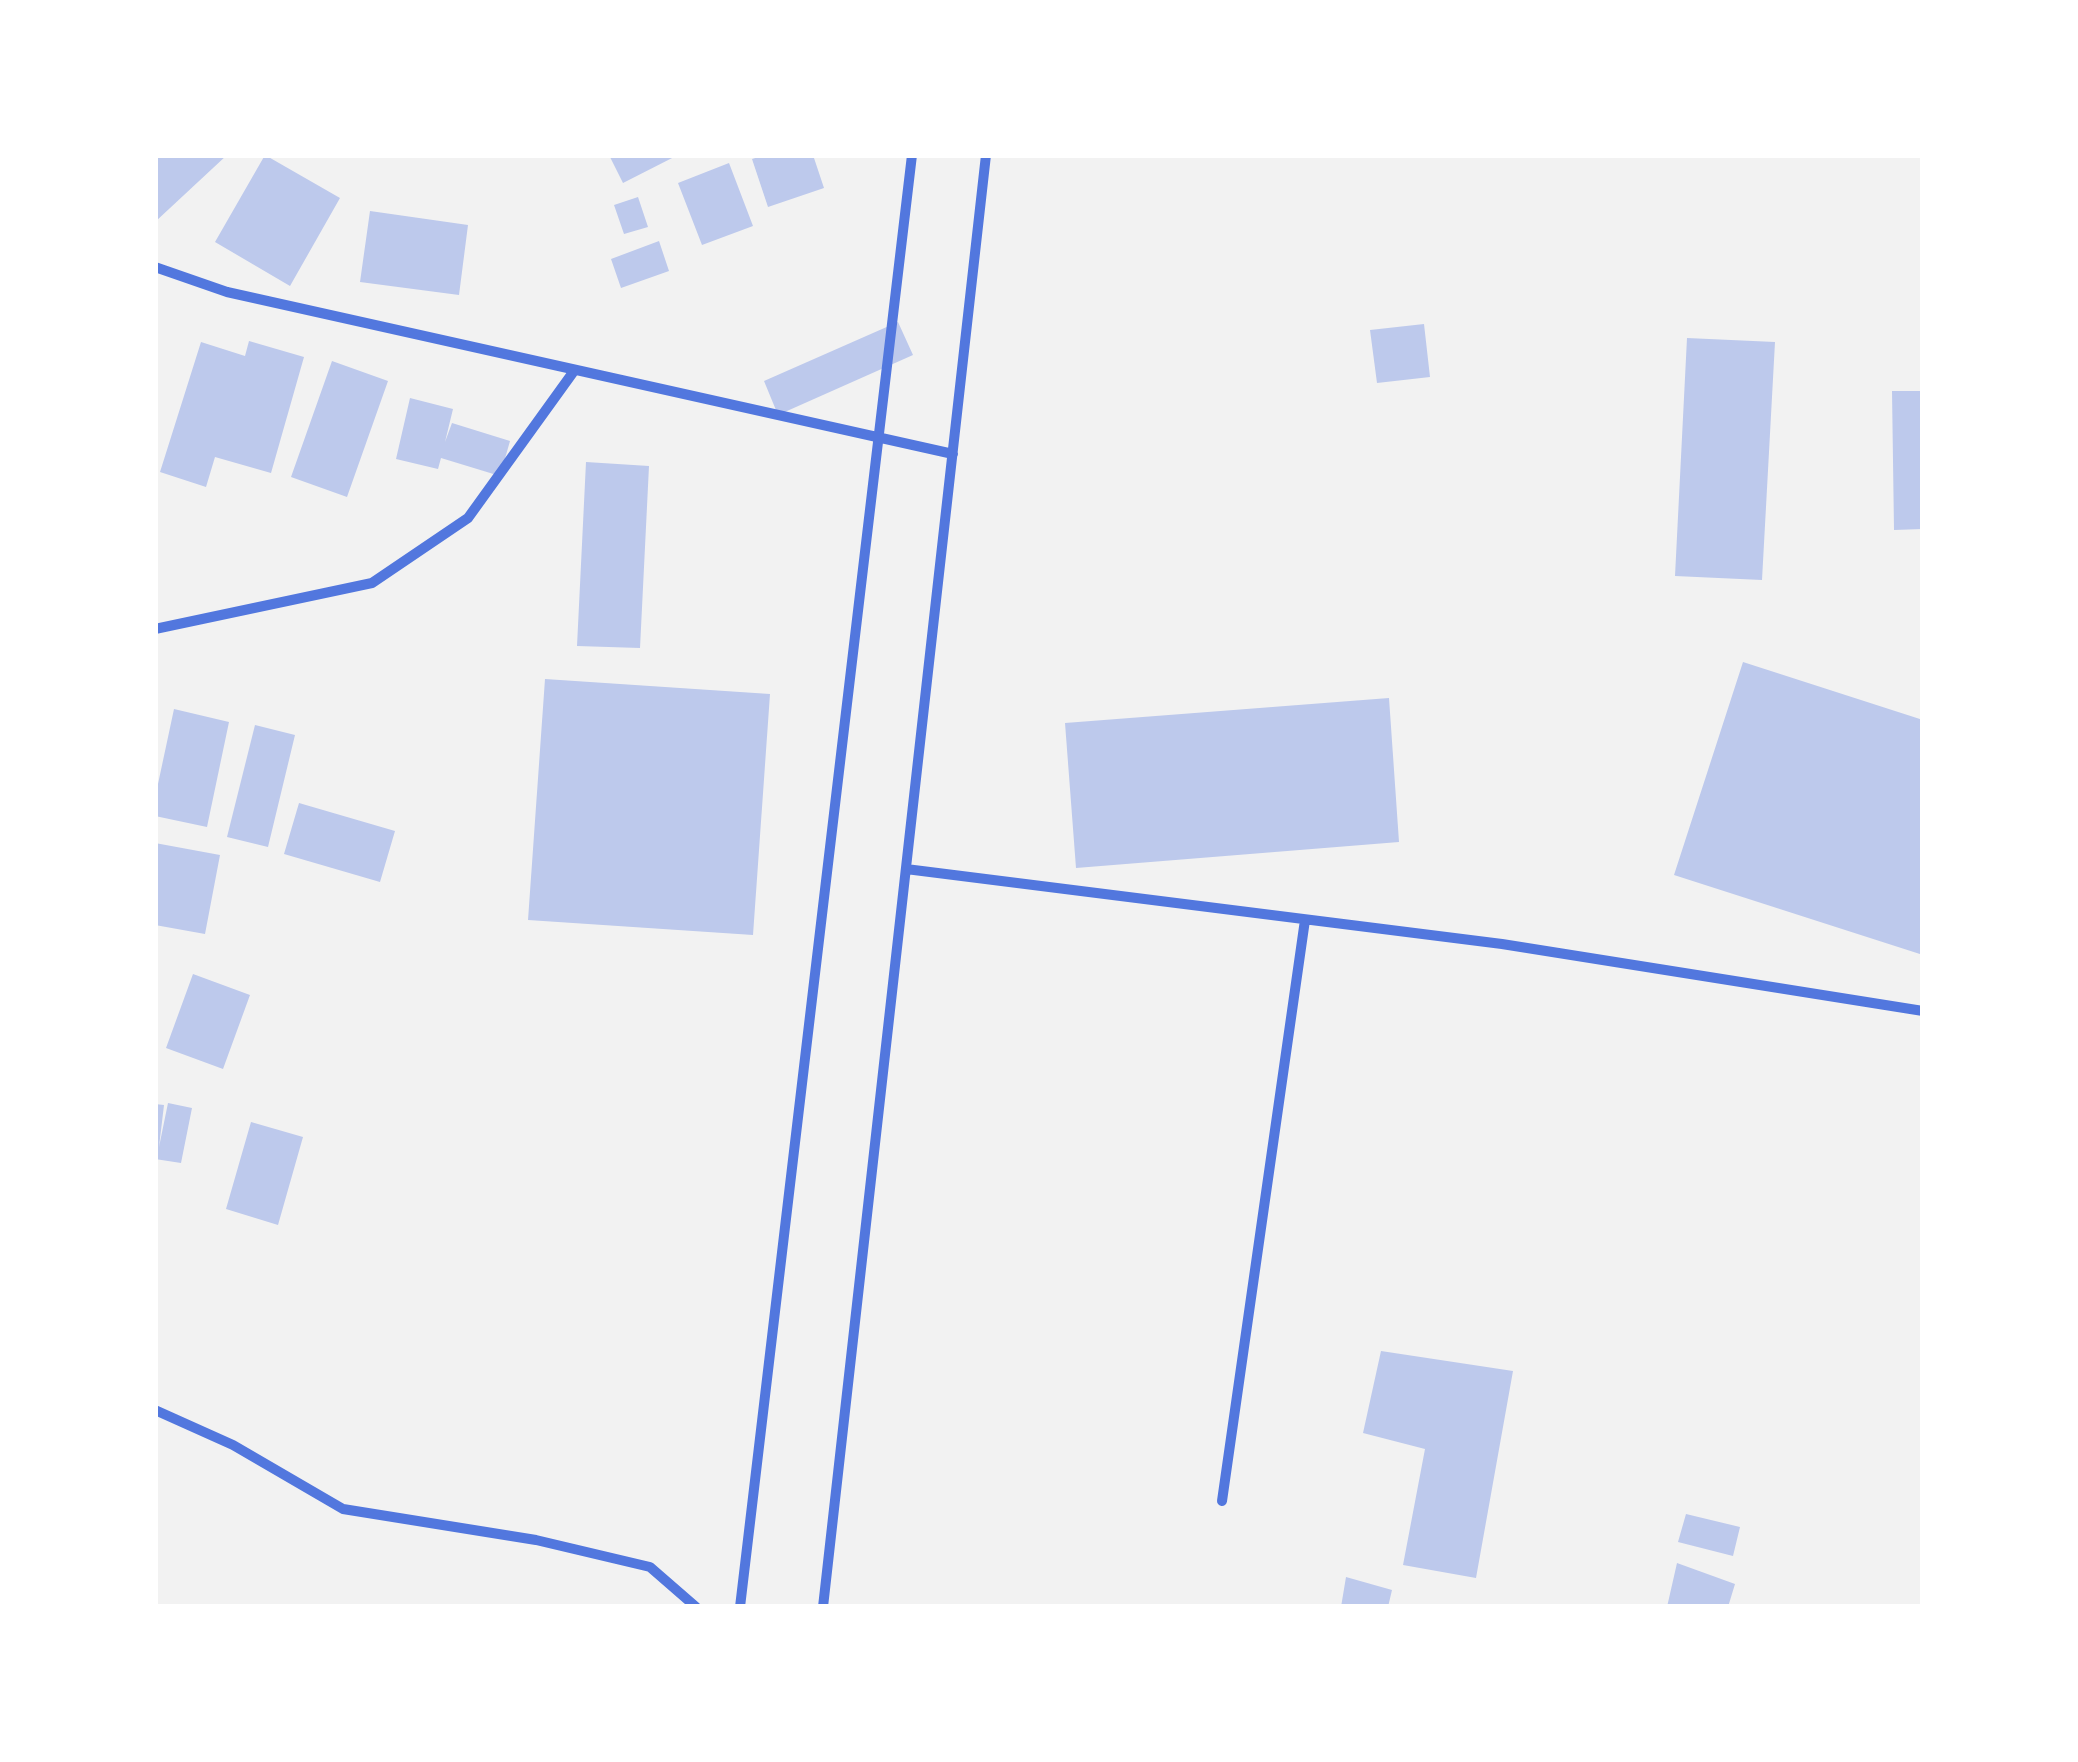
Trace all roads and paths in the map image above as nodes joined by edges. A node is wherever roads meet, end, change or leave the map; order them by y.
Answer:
1 (912, 155) edge
2 (986, 155) edge
3 (155, 268) edge
4 (574, 371) junction
5 (878, 439) junction
6 (952, 454) junction
7 (155, 630) edge
8 (906, 869) junction
9 (1304, 920) junction
10 (1923, 1011) edge
11 (155, 1410) edge
12 (1222, 1501) dead end
13 (696, 1607) edge
14 (740, 1607) edge
15 (822, 1607) edge

1 - 5 street
2 - 6 street
3 - 4 street
4 - 5 street
4 - 7 street
5 - 6 street
5 - 14 street
6 - 8 street
8 - 9 street
8 - 15 street
9 - 10 street
9 - 12 street
11 - 13 street

